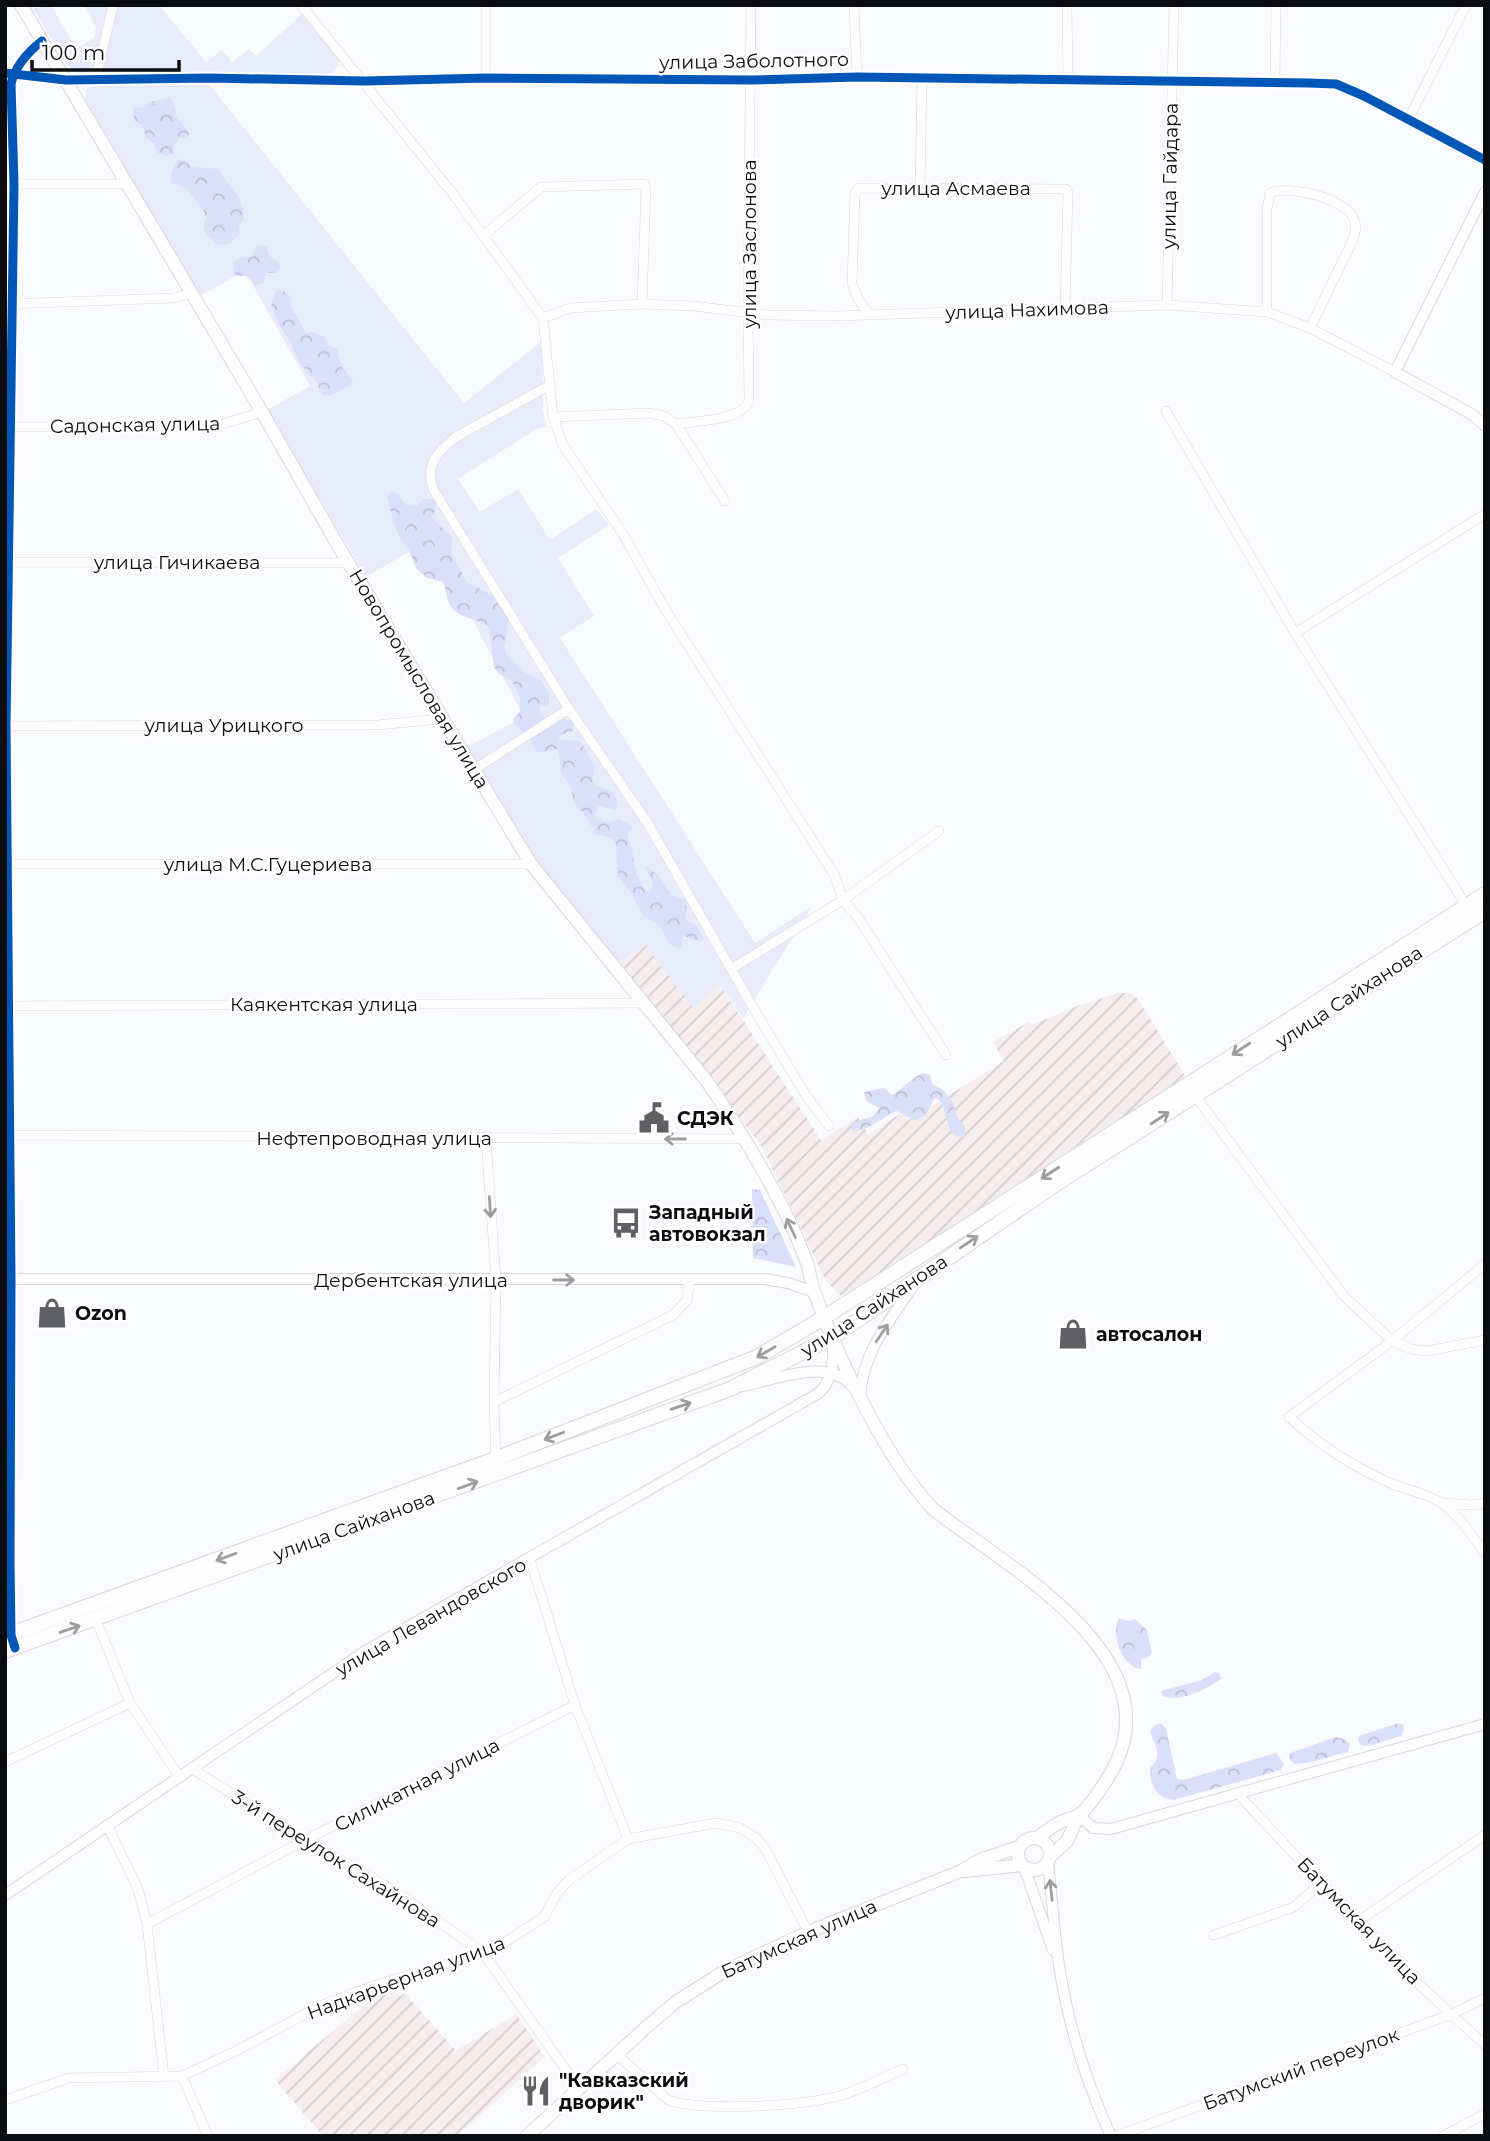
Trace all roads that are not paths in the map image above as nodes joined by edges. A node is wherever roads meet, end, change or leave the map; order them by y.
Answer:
1 (22, 5) edge
2 (113, 5) edge
3 (301, 5) edge
4 (486, 5) edge
5 (751, 5) edge
6 (854, 5) edge
7 (1067, 5) edge
8 (1174, 5) edge
9 (1276, 5) edge
10 (1466, 5) edge
11 (42, 41) junction
12 (9, 73) edge
13 (857, 77) junction
14 (486, 78) junction
15 (96, 79) junction
16 (922, 79) junction
17 (1068, 79) junction
18 (66, 80) junction
19 (751, 80) junction
20 (365, 81) junction
21 (1173, 82) junction
22 (1275, 83) junction
23 (1408, 120) junction
24 (1485, 160) edge
25 (10, 184) edge
26 (128, 184) junction
27 (920, 188) junction
28 (1485, 192) edge
29 (482, 236) junction
30 (192, 293) junction
31 (8, 304) edge
32 (642, 304) junction
33 (1167, 305) junction
34 (1065, 309) junction
35 (1267, 312) junction
36 (748, 313) junction
37 (869, 315) junction
38 (543, 318) junction
39 (1310, 328) junction
40 (1395, 372) junction
41 (550, 385) junction
42 (1166, 411) dead end
43 (262, 412) junction
44 (553, 417) junction
45 (676, 424) junction
46 (1485, 426) edge
47 (7, 427) edge
48 (725, 501) dead end
49 (1485, 514) edge
50 (7, 562) edge
51 (348, 563) junction
52 (1295, 633) junction
53 (569, 709) junction
54 (442, 719) junction
55 (6, 726) edge
56 (473, 770) junction
57 (939, 831) dead end
58 (6, 864) edge
59 (531, 864) junction
60 (1485, 894) edge
61 (843, 900) junction
62 (1475, 911) edge
63 (731, 969) junction
64 (644, 1003) junction
65 (7, 1006) edge
66 (946, 1055) dead end
67 (1191, 1090) junction
68 (829, 1126) dead end
69 (7, 1135) edge
70 (486, 1139) junction
71 (744, 1139) junction
72 (1485, 1264) edge
73 (919, 1278) junction
74 (8, 1279) edge
75 (690, 1279) junction
76 (496, 1280) junction
77 (814, 1292) junction
78 (825, 1317) junction
79 (833, 1337) junction
80 (1485, 1340) edge
81 (1392, 1341) junction
82 (832, 1372) junction
83 (730, 1389) junction
84 (860, 1395) junction
85 (494, 1402) junction
86 (7, 1424) edge
87 (498, 1466) junction
88 (1442, 1503) junction
89 (1485, 1503) edge
90 (1485, 1553) edge
91 (530, 1559) junction
92 (7, 1560) edge
93 (96, 1620) junction
94 (9, 1643) edge
95 (130, 1703) junction
96 (575, 1705) junction
97 (1485, 1724) edge
98 (5, 1762) edge
99 (191, 1768) junction
100 (178, 1776) junction
101 (1237, 1793) junction
102 (1079, 1815) junction
103 (107, 1825) junction
104 (1485, 1835) edge
105 (1037, 1838) junction
106 (628, 1839) junction
107 (305, 1840) junction
108 (1019, 1847) junction
109 (1049, 1860) junction
110 (1023, 1866) junction
111 (961, 1871) junction
112 (1321, 1883) junction
113 (5, 1895) edge
114 (1360, 1920) junction
115 (147, 1924) junction
116 (808, 1932) junction
117 (1214, 1935) dead end
118 (483, 1953) junction
119 (1059, 1966) junction
120 (1485, 1998) edge
121 (1452, 2014) junction
122 (1485, 2045) edge
123 (616, 2054) junction
124 (903, 2069) dead end
125 (182, 2076) junction
126 (164, 2077) junction
127 (578, 2087) junction
128 (5, 2099) edge
129 (1485, 2114) edge
130 (208, 2136) edge
131 (527, 2136) edge
132 (1113, 2136) edge
133 (1443, 2136) edge

1 - 11 main road, Новопромысловая улица
2 - 15 street
3 - 20 street
4 - 14 street
5 - 19 street, улица Заслонова
6 - 13 street
7 - 17 street
8 - 21 street, улица Гайдара
9 - 22 street
10 - 23 street
11 - 12 street
11 - 18 main road, Новопромысловая улица
12 - 18 street, улица Заболотного
12 - 25 street
13 - 16 street, улица Заболотного
13 - 19 street, улица Заболотного
14 - 19 street, улица Заболотного
14 - 20 street, улица Заболотного
15 - 18 street, улица Заболотного
15 - 20 street, улица Заболотного
16 - 17 street, улица Заболотного
16 - 27 street
17 - 21 street, улица Заболотного
18 - 26 main road, Новопромысловая улица
19 - 36 street, улица Заслонова
20 - 29 street
21 - 22 street, улица Заболотного
21 - 33 street, улица Гайдара
22 - 23 street, улица Заболотного
23 - 24 street, улица Заболотного
25 - 26 street
25 - 31 street
26 - 30 main road, Новопромысловая улица
27 - 34 street, улица Асмаева
27 - 37 street, улица Асмаева
28 - 40 street
29 - 32 street
29 - 38 street
30 - 31 street
30 - 43 main road, Новопромысловая улица
31 - 47 street
32 - 36 street, улица Нахимова
32 - 38 street, улица Нахимова
33 - 34 street, улица Нахимова
33 - 35 street, улица Нахимова
34 - 37 street, улица Нахимова
35 - 39 street, улица Нахимова
35 - 39 street
36 - 37 street, улица Нахимова
36 - 45 street, улица Заслонова
38 - 41 street
39 - 40 street, улица Нахимова
40 - 46 street, улица Нахимова
41 - 44 street
41 - 53 street
42 - 52 street
43 - 47 street, Садонская улица
43 - 51 main road, Новопромысловая улица
44 - 45 street
44 - 61 street
45 - 48 street
47 - 50 street
49 - 52 street
50 - 51 street, улица Гичикаева
50 - 55 street
51 - 54 main road, Новопромысловая улица
52 - 62 street
53 - 56 street
53 - 63 street
54 - 55 street, улица Урицкого
54 - 56 main road, Новопромысловая улица
55 - 58 street
56 - 59 main road, Новопромысловая улица
57 - 61 street
58 - 59 street, улица М.С.Гуцериева
58 - 65 street
59 - 64 main road, Новопромысловая улица
60 - 62 main road
61 - 63 street
61 - 66 street
62 - 67 main road
63 - 68 street
64 - 65 street, Каякентская улица
64 - 71 main road, Новопромысловая улица
65 - 69 street
73 -> 67 main road, улица Сайханова
67 -> 78 main road, улица Сайханова
67 - 81 street
69 - 70 street, Нефтепроводная улица
69 - 74 street
71 -> 70 street, Нефтепроводная улица
70 -> 76 street
77 -> 71 main road, Новопромысловая улица
72 - 81 street
73 - 79 main road, улица Сайханова
84 -> 73 street
74 - 76 street, Дербентская улица
74 - 86 street
76 -> 75 street, Дербентская улица
75 - 77 street, Дербентская улица
75 - 85 street
76 - 85 street
77 - 78 main road, Новопромысловая улица
78 - 79 main road, Новопромысловая улица
78 -> 87 main road, улица Сайханова
79 - 82 street
79 - 83 main road, улица Сайханова
79 - 84 main road, Новопромысловая улица
80 - 81 street
81 - 88 street
82 - 83 street
82 - 84 street
82 - 91 street, улица Левандовского
87 -> 83 main road, улица Сайханова
84 - 102 main road, Новопромысловая улица
85 - 87 street
86 - 92 street
93 -> 87 main road, улица Сайханова
87 -> 94 main road, улица Сайханова
88 - 89 street
88 - 90 street
91 - 96 street
91 - 99 street, улица Левандовского
92 - 94 street
94 -> 93 main road, улица Сайханова
93 - 95 street
95 - 98 street
95 - 100 street
96 - 106 street
96 - 107 street, Силикатная улица
97 - 101 street
99 - 100 street, улица Левандовского
99 - 107 street, 3-й переулок Сахайнова
100 - 103 street, улица Левандовского
101 - 102 street
101 - 112 street, Батумская улица
102 - 105 main road
102 - 109 main road
103 - 113 street, улица Левандовского
103 - 115 street
104 - 114 street
105 - 108 main road
105 - 109 main road
106 - 116 street, Надкарьерная улица
106 - 118 street, Надкарьерная улица
107 - 115 street, Силикатная улица
107 - 118 street, 3-й переулок Сахайнова
108 - 110 main road
108 - 111 main road
109 - 110 main road
119 -> 109 street
110 - 111 main road
110 - 119 street
111 - 116 main road, Батумская улица
112 - 114 street, Батумская улица
112 - 117 street
114 - 121 street, Батумская улица
115 - 126 street
116 - 123 main road, Батумская улица
118 - 125 street, Надкарьерная улица
118 - 127 street, 3-й переулок Сахайнова
119 - 132 street
120 - 121 street, Батумский переулок
121 - 122 street, Батумская улица
121 - 132 street, Батумский переулок
123 - 124 street
123 - 127 main road, Батумская улица
125 - 126 street, Надкарьерная улица
125 - 130 street
126 - 128 street, Надкарьерная улица
127 - 131 main road, Батумская улица
129 - 133 street

